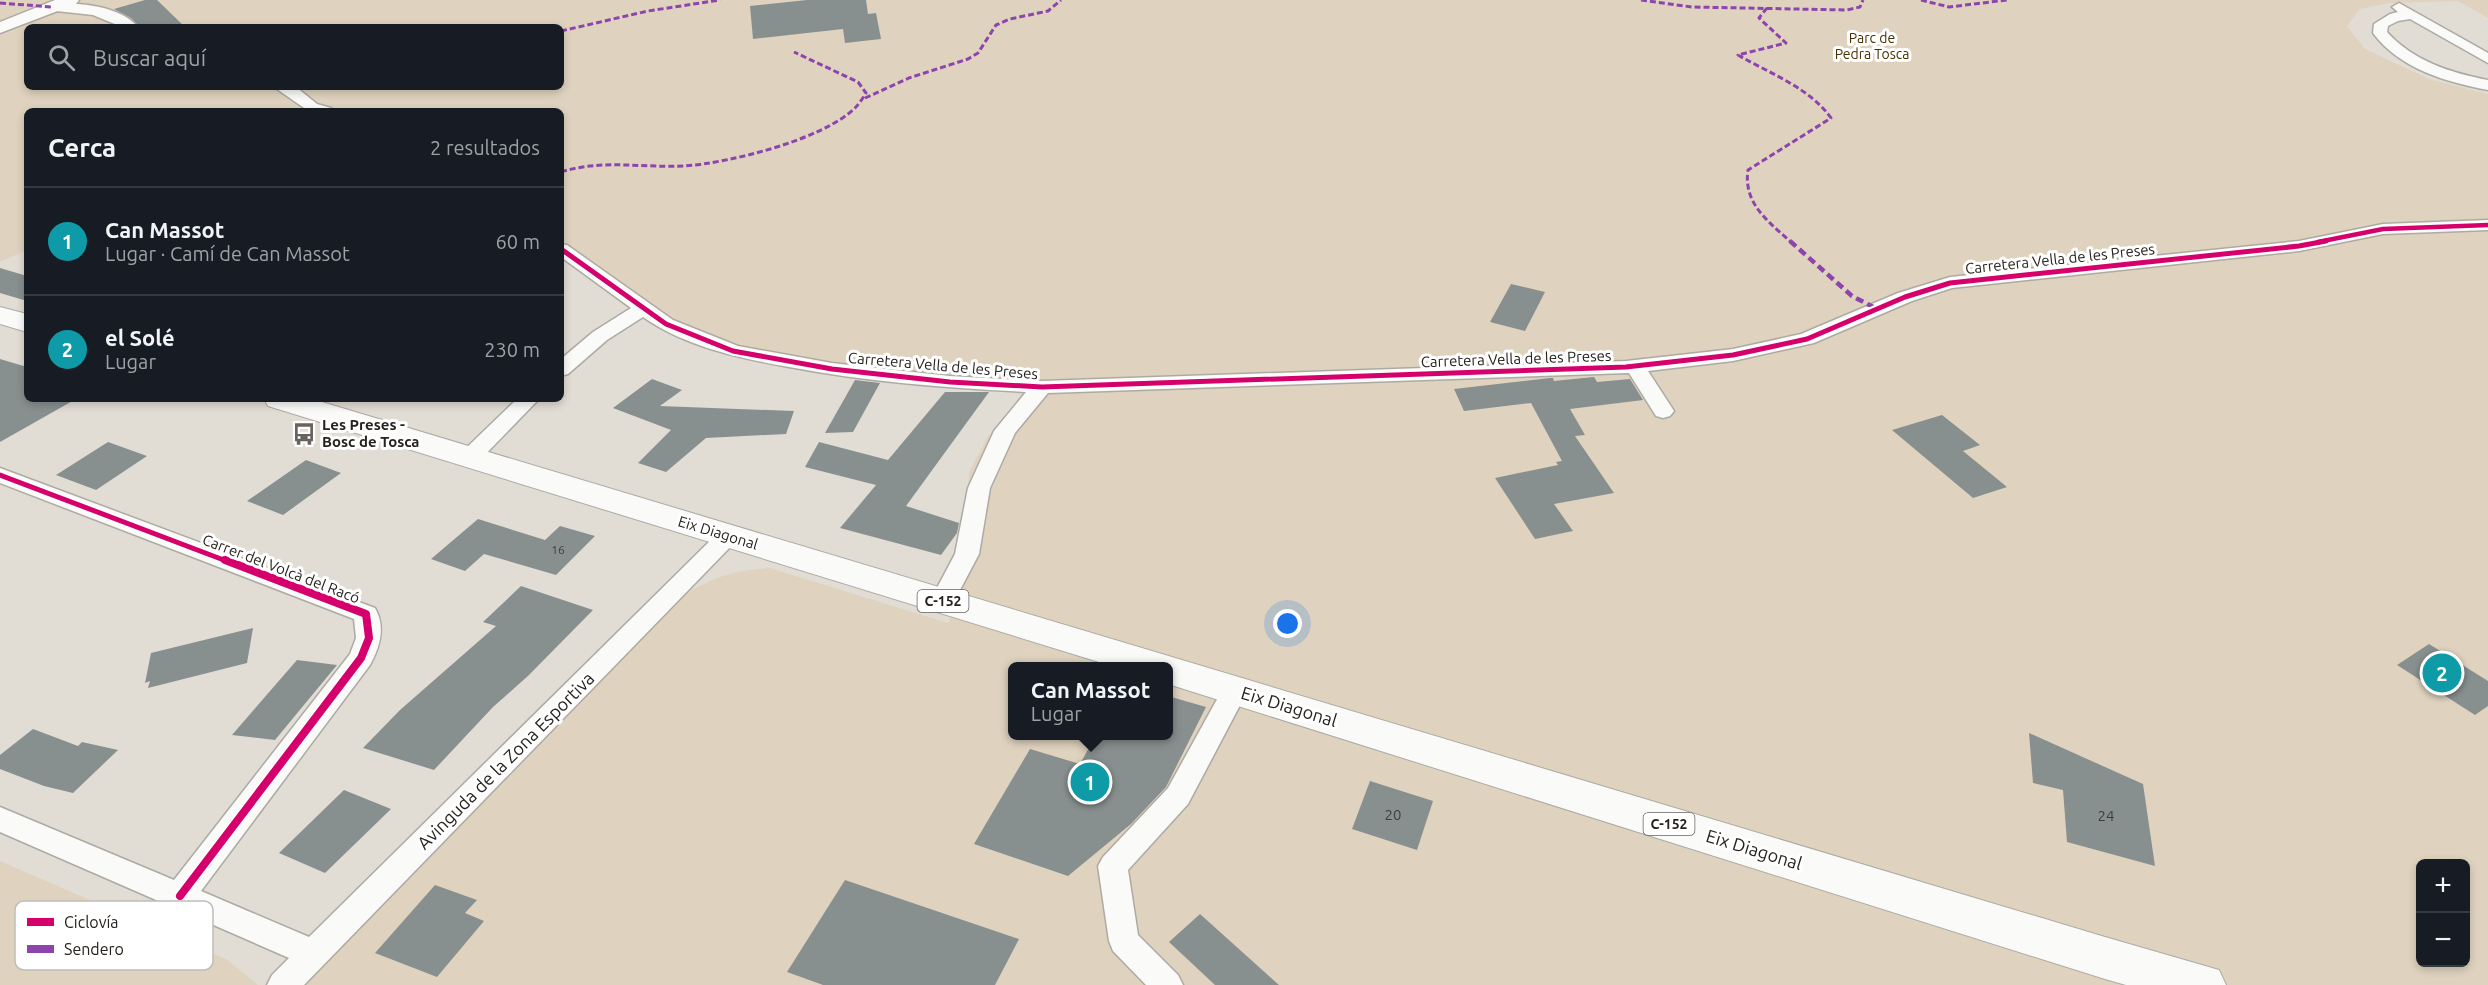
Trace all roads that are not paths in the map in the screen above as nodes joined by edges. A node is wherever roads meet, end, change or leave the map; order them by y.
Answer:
1 (70, 0) edge
2 (2394, 3) dead end
3 (52, 7) junction
4 (2412, 15) junction
5 (127, 24) edge
6 (0, 28) edge
7 (2487, 58) edge
8 (2488, 85) edge
9 (290, 90) edge
10 (316, 108) edge
11 (2488, 225) edge
12 (564, 251) edge
13 (644, 308) junction
14 (0, 315) edge
15 (24, 322) edge
16 (564, 366) edge
17 (1635, 366) junction
18 (1042, 387) junction
19 (289, 402) edge
20 (526, 402) edge
21 (1663, 411) dead end
22 (470, 457) junction
23 (0, 475) edge
24 (729, 536) junction
25 (942, 601) junction
26 (1144, 662) edge
27 (1173, 671) edge
28 (1235, 690) junction
29 (0, 819) edge
30 (180, 896) junction
31 (192, 901) edge
32 (213, 910) edge
33 (314, 954) junction
34 (2112, 971) edge
35 (2184, 982) edge
36 (283, 985) edge
37 (1167, 985) edge

1 - 3 street
2 - 4 street
3 - 5 street
3 - 6 street
4 - 7 street
4 - 8 street
9 - 10 street
11 - 17 street, Carretera Vella de les Preses
12 - 13 street, Carretera Vella de les Preses
13 - 16 street
13 - 18 street, Carretera Vella de les Preses
14 - 15 main road
17 - 18 street, Carretera Vella de les Preses
17 - 21 street
18 - 25 street
19 - 22 main road, Eix Diagonal / C-152
20 - 22 street
22 - 24 main road, Eix Diagonal / C-152
23 - 30 street, Carrer del Volcà del Racó
24 - 25 main road, Eix Diagonal / C-152
24 - 33 street, Avinguda de la Zona Esportiva
25 - 26 main road, Eix Diagonal / C-152
27 - 28 main road, Eix Diagonal / C-152
28 - 34 main road, Eix Diagonal / C-152
28 - 37 street
29 - 30 street
30 - 31 street
32 - 33 street
33 - 36 street, Avinguda de la Zona Esportiva
34 - 35 main road, Eix Diagonal / C-152

